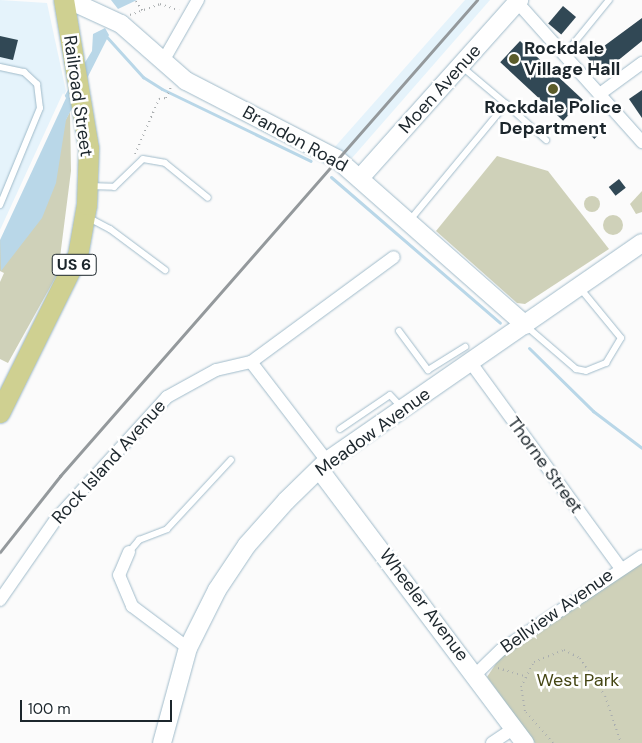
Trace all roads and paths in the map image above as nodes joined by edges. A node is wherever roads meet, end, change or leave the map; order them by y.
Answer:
1 (64, 0) edge
2 (69, 0) edge
3 (198, 0) edge
4 (609, 0) edge
5 (136, 1) edge
6 (518, 1) edge
7 (144, 13) junction
8 (125, 15) dead end
9 (189, 16) junction
10 (565, 54) junction
11 (162, 63) junction
12 (642, 63) edge
13 (461, 65) junction
14 (0, 67) edge
15 (171, 86) dead end
16 (601, 93) junction
17 (506, 104) junction
18 (546, 140) dead end
19 (642, 142) edge
20 (136, 164) junction
21 (360, 178) junction
22 (88, 186) junction
23 (208, 198) dead end
24 (0, 205) edge
25 (85, 217) junction
26 (409, 221) junction
27 (642, 244) edge
28 (394, 257) dead end
29 (165, 270) dead end
30 (579, 287) junction
31 (525, 325) junction
32 (399, 332) dead end
33 (468, 355) junction
34 (251, 362) junction
35 (443, 372) junction
36 (403, 409) junction
37 (0, 413) edge
38 (340, 429) dead end
39 (231, 460) dead end
40 (323, 465) junction
41 (129, 552) joint
42 (642, 556) edge
43 (620, 567) junction
44 (0, 600) edge
45 (188, 648) junction
46 (482, 668) junction
47 (524, 676) junction
48 (514, 728) junction
49 (162, 743) edge
50 (492, 743) edge
51 (525, 743) edge
52 (553, 743) edge
53 (621, 743) edge

1 - 22 main road, Railroad Street / US 6
2 - 11 street, Brandon Road
3 - 9 street
4 - 10 lane
5 - 7 path
6 - 10 street
6 - 13 street, Moen Avenue
7 - 8 path
7 - 9 path
9 - 11 street
10 - 16 street
11 - 21 street, Brandon Road
12 - 16 street
13 - 17 lane
13 - 21 street, Moen Avenue
14 - 24 lane
15 - 20 path
16 - 19 street
17 - 18 lane
17 - 26 lane
20 - 22 lane
20 - 23 lane
21 - 26 street, Brandon Road
22 - 25 main road, Railroad Street / US 6
25 - 29 lane
25 - 37 main road, Railroad Street / US 6
26 - 31 street, Brandon Road
27 - 30 street, Meadow Avenue
28 - 34 street, Rock Island Avenue
30 - 31 street, Meadow Avenue
30 - 31 lane
31 - 33 street, Meadow Avenue
32 - 35 lane
33 - 35 street, Meadow Avenue
33 - 43 street, Thorne Street
34 - 40 street, Wheeler Avenue
34 - 44 street, Rock Island Avenue
35 - 36 street, Meadow Avenue
36 - 38 lane
36 - 40 street, Meadow Avenue
39 - 41 lane
40 - 45 street, Meadow Avenue
40 - 46 street, Wheeler Avenue
41 - 45 street
42 - 43 street, Bellview Avenue
43 - 46 street, Bellview Avenue
45 - 49 street, Meadow Avenue
46 - 47 path
46 - 48 street, Wheeler Avenue
47 - 52 path
47 - 53 path
48 - 50 street
48 - 51 street, Wheeler Avenue

